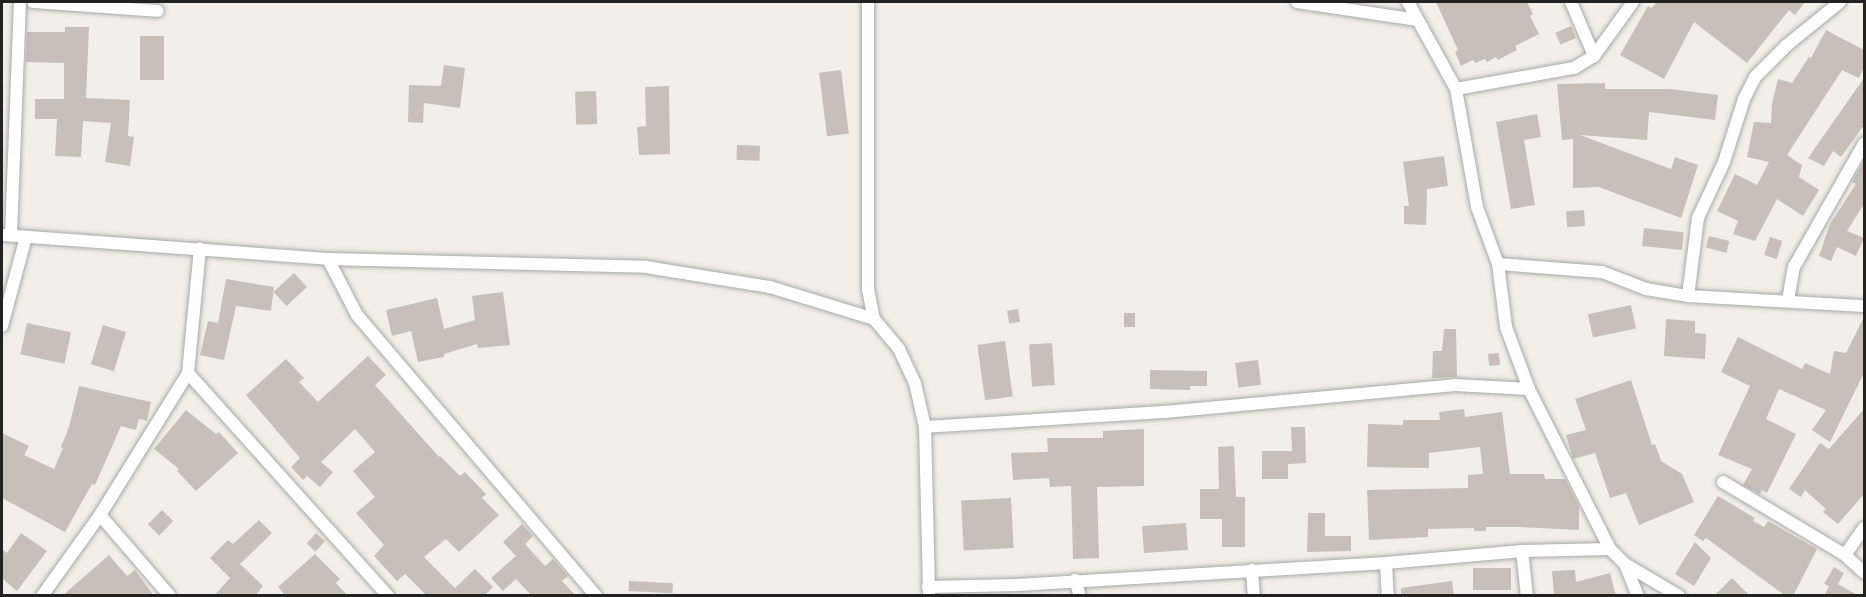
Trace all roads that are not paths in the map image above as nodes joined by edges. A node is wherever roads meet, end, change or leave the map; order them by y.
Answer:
1 (20, 2) edge
2 (33, 2) edge
3 (868, 2) edge
4 (1297, 2) edge
5 (1408, 2) edge
6 (1572, 2) edge
7 (1633, 2) edge
8 (1840, 2) edge
9 (158, 11) dead end
10 (1418, 20) junction
11 (1594, 56) junction
12 (1456, 89) junction
13 (1864, 144) edge
14 (6, 235) edge
15 (26, 237) junction
16 (200, 249) junction
17 (328, 260) junction
18 (1498, 264) junction
19 (1688, 296) junction
20 (1788, 300) junction
21 (1864, 306) edge
22 (874, 319) junction
23 (2, 326) edge
24 (188, 373) junction
25 (1529, 389) junction
26 (925, 428) junction
27 (1723, 482) dead end
28 (100, 515) junction
29 (1864, 528) edge
30 (1610, 549) junction
31 (1522, 551) junction
32 (1845, 555) junction
33 (1386, 563) junction
34 (1625, 564) junction
35 (1252, 570) junction
36 (1864, 573) edge
37 (1076, 580) junction
38 (929, 591) edge
39 (42, 596) edge
40 (170, 596) edge
41 (388, 596) edge
42 (596, 596) edge
43 (1080, 596) edge
44 (1254, 596) edge
45 (1388, 596) edge
46 (1527, 596) edge
47 (1638, 596) edge
48 (1679, 596) edge

1 - 14 street
2 - 9 street
3 - 22 street
4 - 10 street
5 - 10 street
6 - 11 street
7 - 11 street
8 - 19 street
10 - 12 street
11 - 12 street
12 - 18 street
13 - 20 street
14 - 15 street
15 - 16 street
15 - 23 street
16 - 17 street
16 - 24 street
17 - 22 street
17 - 42 street
18 - 19 street
18 - 25 street
19 - 20 street
20 - 21 street
22 - 26 street
24 - 28 street
24 - 41 street
25 - 26 street
25 - 30 street
26 - 38 street
27 - 32 street
28 - 39 street
28 - 40 street
29 - 32 street
30 - 31 street
30 - 34 street
31 - 33 street
31 - 46 street
32 - 36 street
33 - 35 street
33 - 45 street
34 - 47 street
34 - 48 street
35 - 37 street
35 - 44 street
37 - 38 street
37 - 43 street

